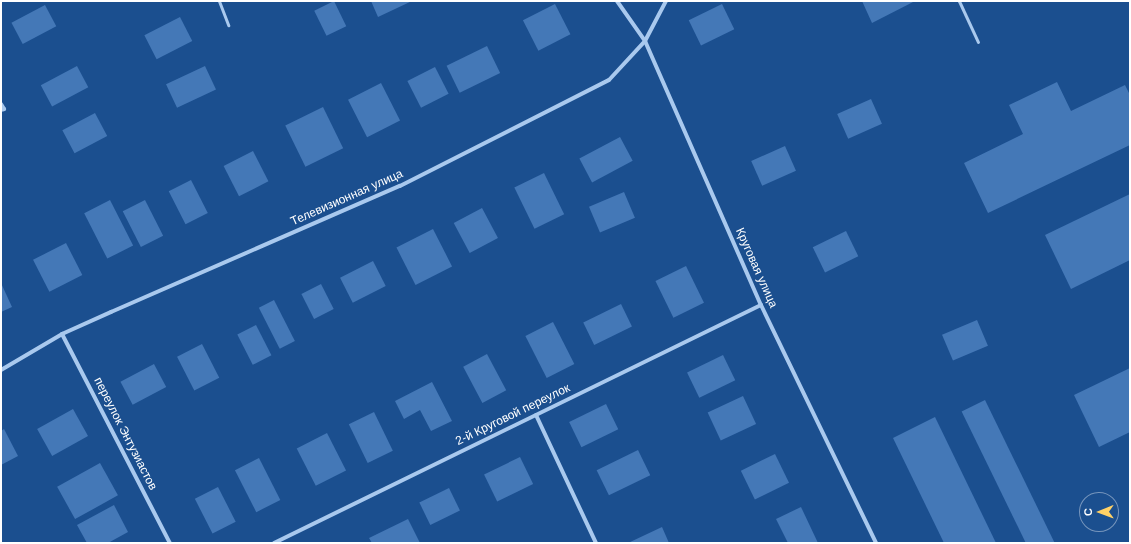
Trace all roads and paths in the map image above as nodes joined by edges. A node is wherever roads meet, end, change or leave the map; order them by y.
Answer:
1 (219, 1) edge
2 (617, 1) edge
3 (666, 1) edge
4 (959, 1) edge
5 (228, 25) dead end
6 (644, 42) junction
7 (978, 42) dead end
8 (1, 104) edge
9 (1, 110) edge
10 (761, 305) junction
11 (62, 334) junction
12 (1, 370) edge
13 (536, 415) junction
14 (170, 543) edge
15 (274, 543) edge
16 (596, 543) edge
17 (876, 543) edge

1 - 5 lane
2 - 6 street, Круговая улица
3 - 6 street, Телевизионная улица
4 - 7 lane
6 - 10 street, Круговая улица
6 - 11 street, Телевизионная улица
8 - 9 street
10 - 13 street, 2-й Круговой переулок
10 - 17 street, Круговая улица
11 - 12 street, Телевизионная улица
11 - 14 street, переулок Энтузиастов
13 - 15 street, 2-й Круговой переулок
13 - 16 street

